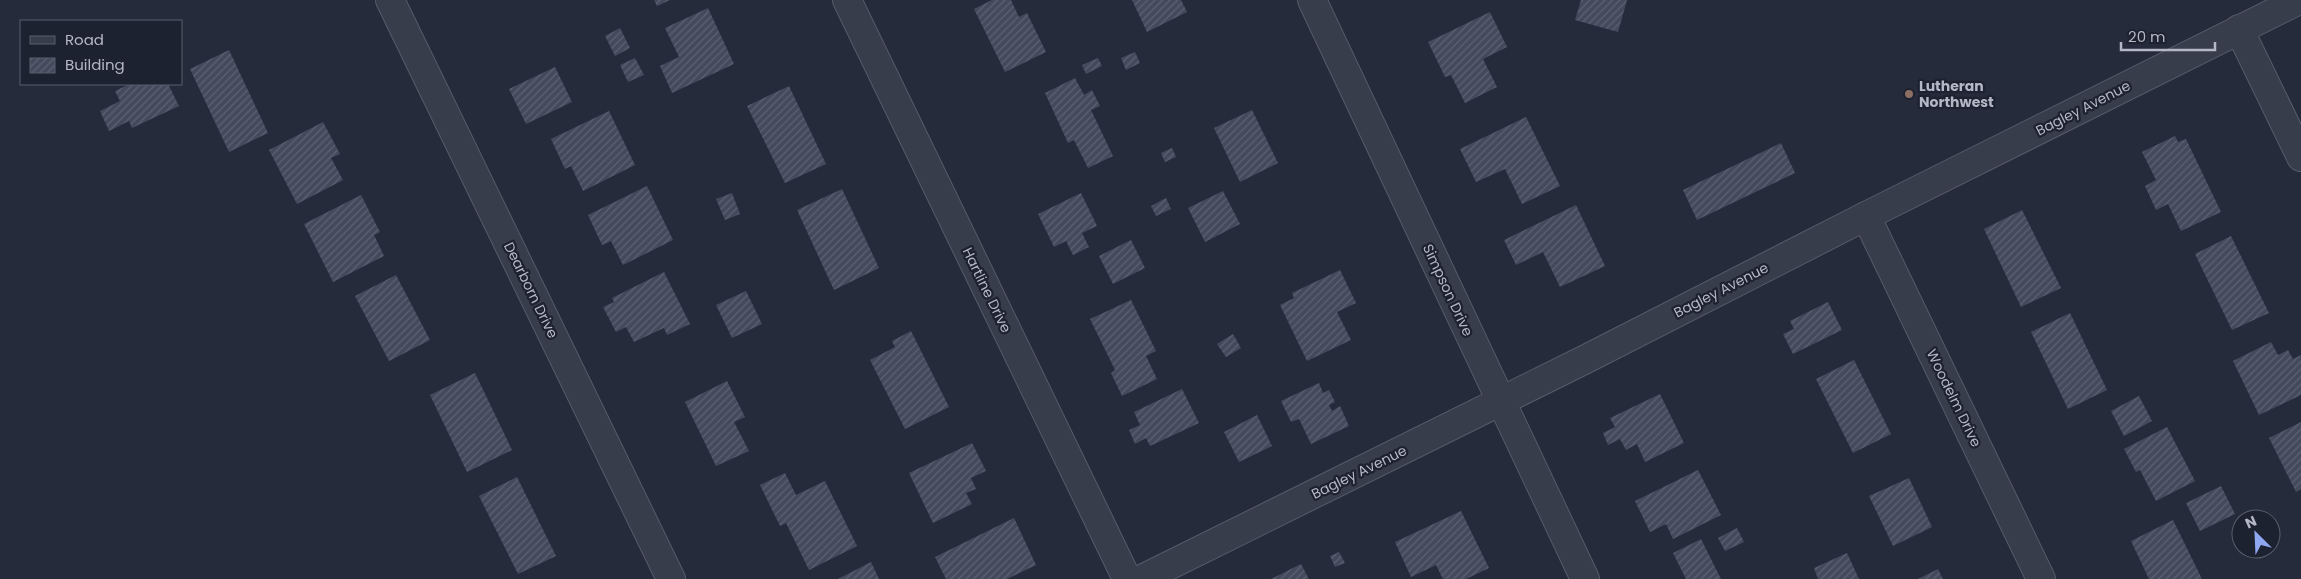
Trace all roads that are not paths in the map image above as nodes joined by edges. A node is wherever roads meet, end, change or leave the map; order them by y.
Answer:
1 (390, 0) edge
2 (847, 0) edge
3 (1312, 0) edge
4 (2299, 0) edge
5 (2240, 29) junction
6 (2301, 157) edge
7 (1866, 216) junction
8 (1500, 402) junction
9 (672, 579) edge
10 (1127, 579) edge
11 (1142, 579) edge
12 (1585, 579) edge
13 (2042, 579) edge

1 - 9 street, Dearborn Drive
2 - 10 street, Hartline Drive
3 - 8 street, Simpson Drive
4 - 5 street, Bagley Avenue
5 - 6 street
5 - 7 street, Bagley Avenue
7 - 8 street, Bagley Avenue
7 - 13 street, Woodelm Drive
8 - 11 street, Bagley Avenue
8 - 12 street, Simpson Drive

